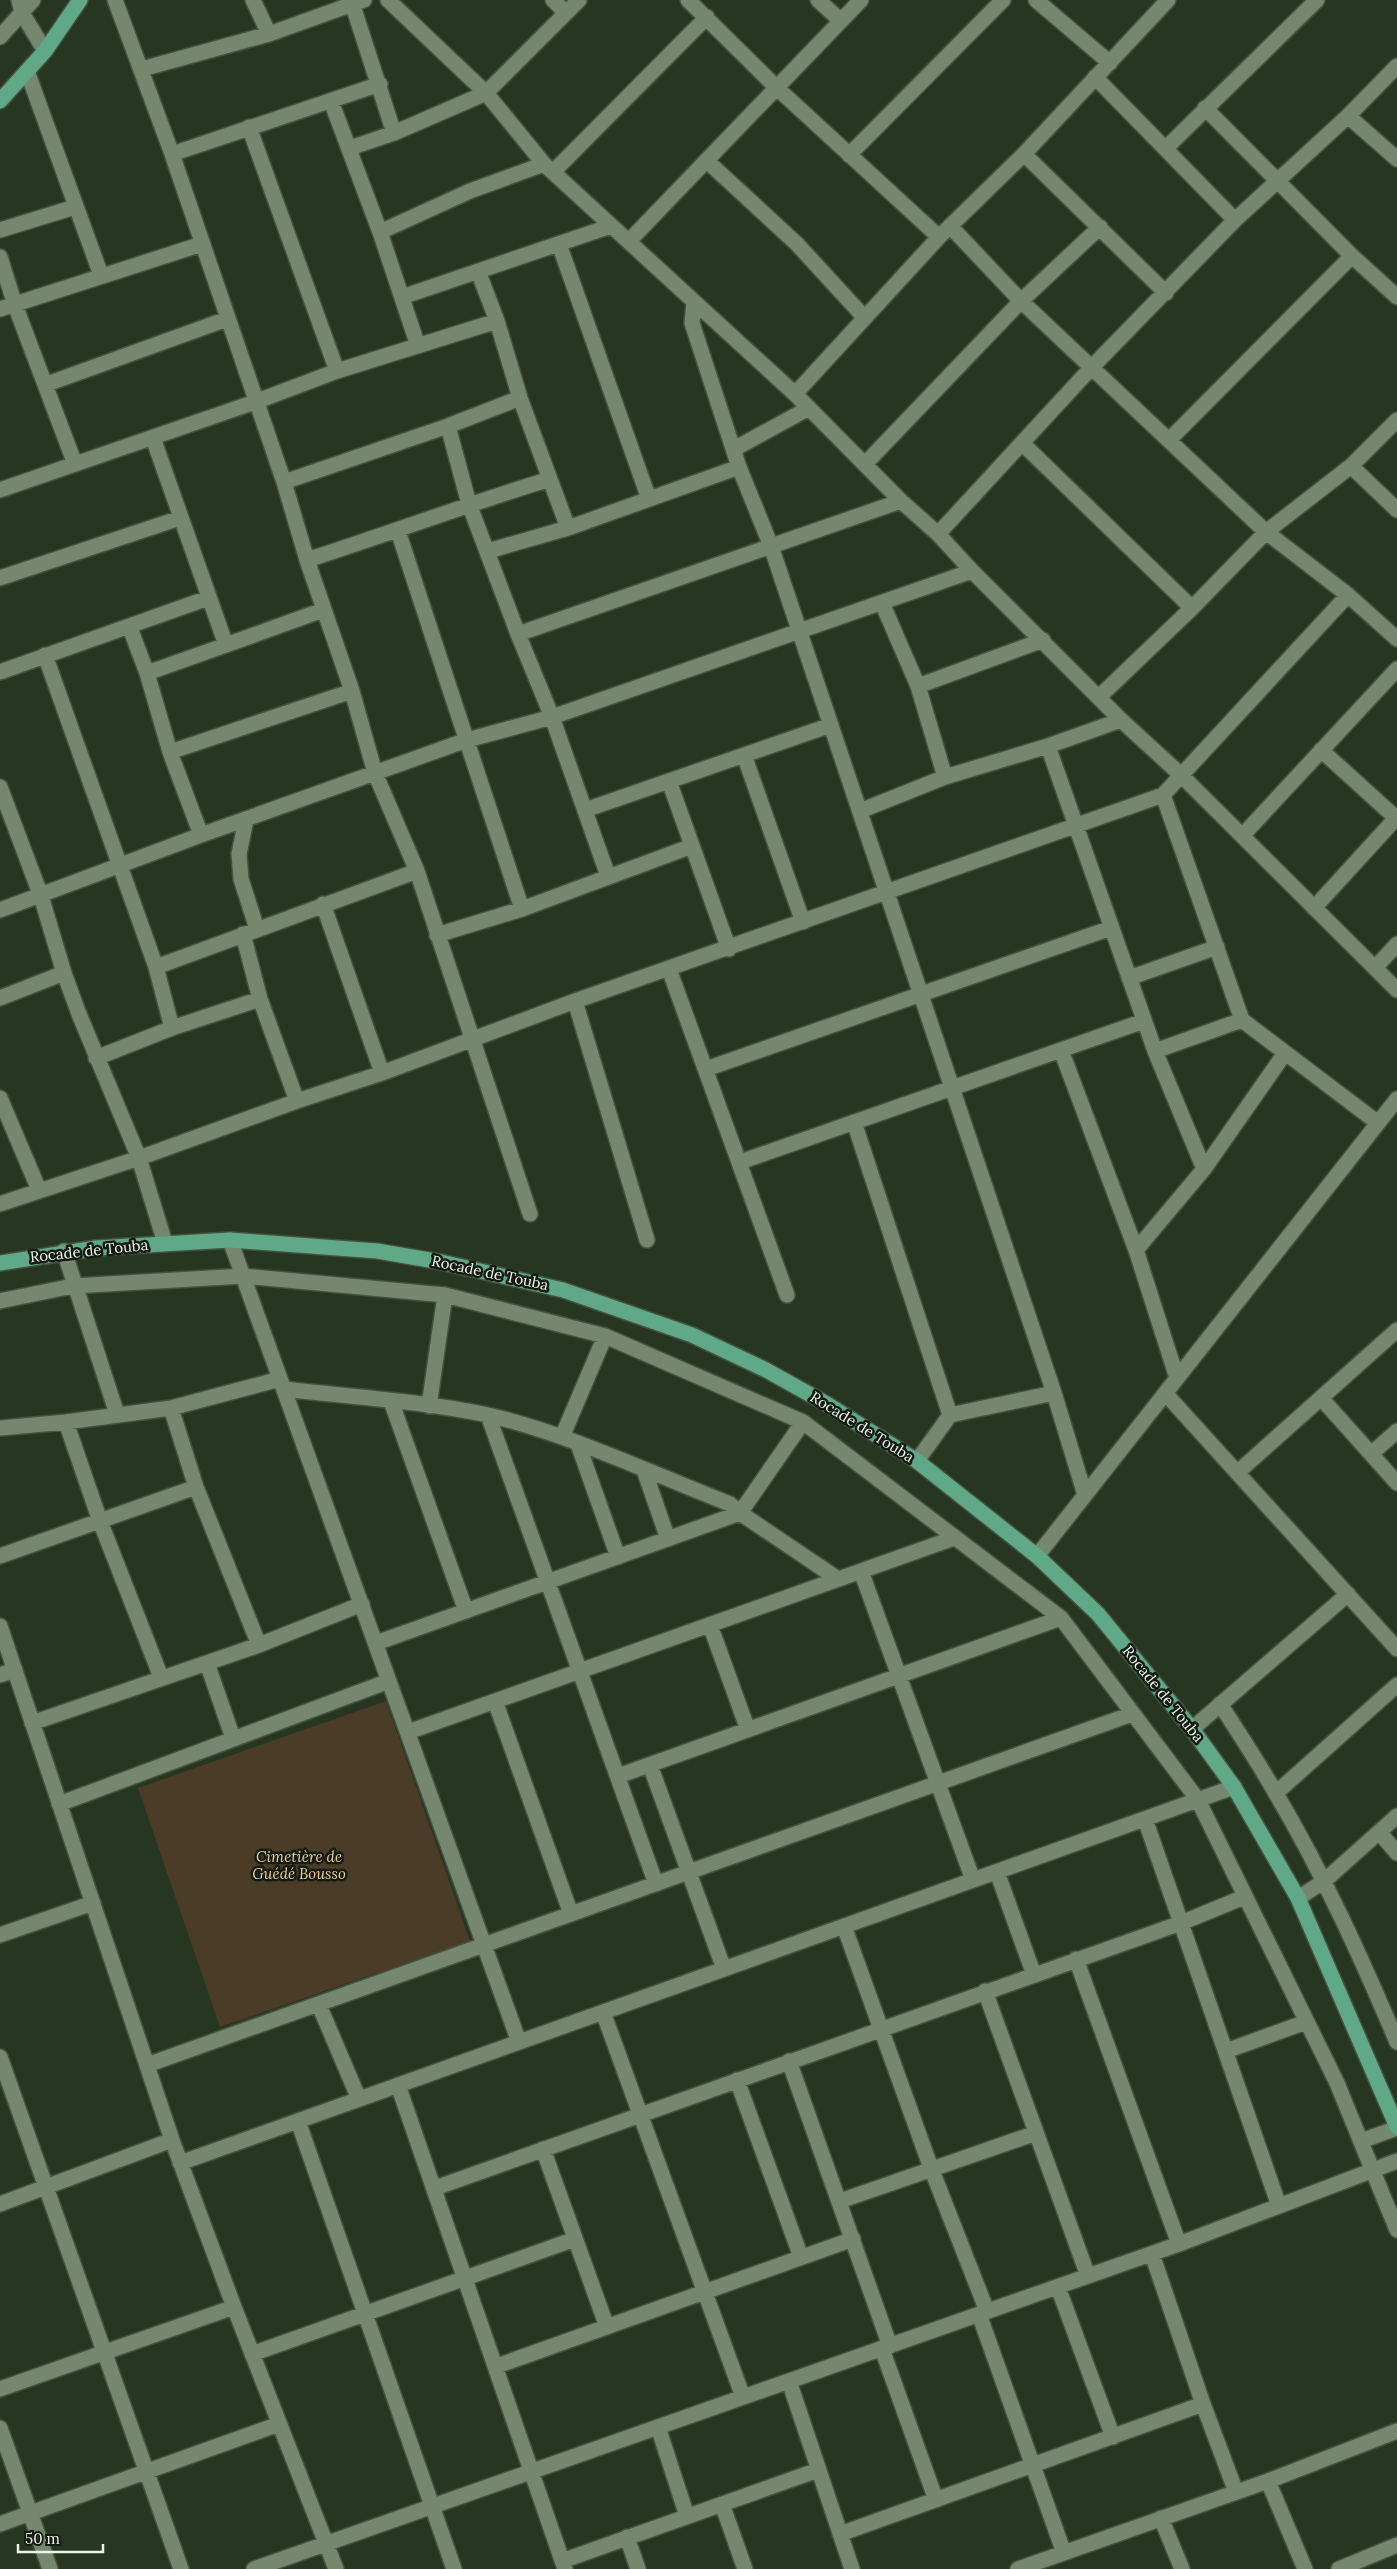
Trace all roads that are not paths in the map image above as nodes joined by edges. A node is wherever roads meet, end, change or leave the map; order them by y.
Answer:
1 (32, 0) edge
2 (80, 0) edge
3 (115, 0) edge
4 (253, 0) edge
5 (388, 0) edge
6 (553, 0) edge
7 (579, 0) edge
8 (688, 0) edge
9 (818, 0) edge
10 (861, 0) edge
11 (1003, 0) edge
12 (1036, 0) edge
13 (1168, 0) edge
14 (1317, 0) edge
15 (358, 3) edge
16 (20, 6) edge
17 (566, 14) junction
18 (707, 17) junction
19 (841, 21) junction
20 (269, 34) junction
21 (0, 37) edge
22 (45, 51) junction
23 (1110, 63) junction
24 (1397, 66) edge
25 (142, 68) junction
26 (27, 71) junction
27 (1095, 77) junction
28 (380, 84) junction
29 (777, 88) junction
30 (486, 93) junction
31 (0, 101) edge
32 (331, 101) junction
33 (1205, 108) junction
34 (1348, 116) junction
35 (249, 127) junction
36 (394, 133) junction
37 (350, 148) junction
38 (1166, 148) junction
39 (172, 154) junction
40 (1024, 154) junction
41 (849, 155) junction
42 (1397, 159) edge
43 (707, 161) junction
44 (549, 167) junction
45 (1276, 180) junction
46 (75, 207) junction
47 (1235, 220) junction
48 (612, 226) junction
49 (950, 226) junction
50 (1100, 228) junction
51 (0, 230) edge
52 (380, 232) junction
53 (939, 237) junction
54 (629, 242) junction
55 (202, 244) junction
56 (559, 244) junction
57 (1352, 256) junction
58 (0, 257) edge
59 (478, 272) junction
60 (101, 275) junction
61 (1166, 293) junction
62 (402, 297) junction
63 (1397, 297) edge
64 (1021, 300) junction
65 (694, 302) junction
66 (15, 305) junction
67 (0, 310) edge
68 (864, 316) junction
69 (227, 319) junction
70 (497, 321) junction
71 (418, 346) junction
72 (1092, 367) junction
73 (337, 371) junction
74 (47, 384) junction
75 (795, 394) junction
76 (520, 398) junction
77 (255, 402) junction
78 (809, 408) junction
79 (1397, 420) edge
80 (448, 426) junction
81 (153, 438) junction
82 (1169, 440) junction
83 (1023, 444) junction
84 (734, 449) junction
85 (866, 463) junction
86 (75, 464) junction
87 (1351, 466) junction
88 (739, 467) junction
89 (550, 479) junction
90 (284, 482) junction
91 (0, 490) edge
92 (649, 498) junction
93 (901, 501) junction
94 (469, 504) junction
95 (1397, 510) edge
96 (180, 518) junction
97 (568, 528) junction
98 (398, 531) junction
99 (1266, 532) junction
100 (938, 534) junction
101 (771, 546) junction
102 (488, 551) junction
103 (307, 560) junction
104 (972, 571) junction
105 (0, 578) edge
106 (1348, 595) junction
107 (208, 598) junction
108 (882, 603) junction
109 (1192, 608) junction
110 (323, 610) junction
111 (130, 628) junction
112 (799, 631) junction
113 (518, 634) junction
114 (1397, 639) edge
115 (1043, 640) junction
116 (226, 645) junction
117 (45, 656) junction
118 (1397, 669) edge
119 (0, 672) edge
120 (147, 673) junction
121 (918, 686) junction
122 (352, 690) junction
123 (1099, 697) junction
124 (552, 717) junction
125 (1121, 720) junction
126 (831, 725) junction
127 (467, 740) junction
128 (1048, 746) junction
129 (1321, 750) junction
130 (170, 752) junction
131 (744, 755) junction
132 (375, 773) junction
133 (1180, 775) junction
134 (945, 778) junction
135 (669, 781) junction
136 (0, 787) edge
137 (1163, 796) junction
138 (585, 810) junction
139 (860, 812) junction
140 (5, 815) edge
141 (1397, 818) edge
142 (246, 820) junction
143 (1076, 826) junction
144 (201, 835) junction
145 (1242, 836) junction
146 (692, 846) junction
147 (119, 866) junction
148 (417, 871) junction
149 (608, 876) junction
150 (887, 894) junction
151 (41, 896) junction
152 (323, 904) junction
153 (522, 908) junction
154 (1314, 908) junction
155 (0, 910) edge
156 (803, 922) junction
157 (1112, 928) junction
158 (250, 932) junction
159 (438, 935) junction
160 (1397, 944) edge
161 (1217, 947) junction
162 (728, 949) junction
163 (156, 967) junction
164 (1375, 968) junction
165 (669, 970) junction
166 (64, 973) junction
167 (1129, 978) junction
168 (1397, 990) edge
169 (921, 994) junction
170 (0, 998) edge
171 (260, 999) junction
172 (575, 1001) junction
173 (1242, 1020) junction
174 (1144, 1021) junction
175 (172, 1028) junction
176 (474, 1038) junction
177 (1061, 1050) junction
178 (1155, 1051) junction
179 (1285, 1053) junction
180 (96, 1058) junction
181 (706, 1069) junction
182 (382, 1073) junction
183 (952, 1088) junction
184 (0, 1098) edge
185 (1397, 1099) edge
186 (297, 1101) junction
187 (854, 1122) junction
188 (1378, 1123) junction
189 (139, 1158) junction
190 (740, 1162) junction
191 (1204, 1169) junction
192 (39, 1190) junction
193 (0, 1204) edge
194 (530, 1214) dead end
195 (230, 1240) junction
196 (647, 1240) dead end
197 (165, 1243) junction
198 (1136, 1250) junction
199 (64, 1251) junction
200 (0, 1263) edge
201 (243, 1276) junction
202 (73, 1286) junction
203 (445, 1295) junction
204 (787, 1295) dead end
205 (0, 1301) edge
206 (1397, 1330) edge
207 (605, 1336) junction
208 (1177, 1378) junction
209 (282, 1384) junction
210 (1054, 1393) junction
211 (1165, 1393) junction
212 (1321, 1398) junction
213 (390, 1401) junction
214 (429, 1406) junction
215 (171, 1408) junction
216 (116, 1414) junction
217 (488, 1415) junction
218 (950, 1415) junction
219 (66, 1422) junction
220 (802, 1422) junction
221 (0, 1428) edge
222 (1397, 1431) edge
223 (562, 1437) junction
224 (578, 1444) junction
225 (1371, 1454) junction
226 (917, 1461) junction
227 (644, 1470) junction
228 (1238, 1472) junction
229 (1397, 1483) edge
230 (196, 1487) junction
231 (1085, 1494) junction
232 (740, 1513) junction
233 (100, 1521) junction
234 (668, 1538) junction
235 (954, 1538) junction
236 (0, 1556) edge
237 (618, 1556) junction
238 (1037, 1556) junction
239 (861, 1571) junction
240 (838, 1579) junction
241 (547, 1582) junction
242 (1348, 1594) junction
243 (362, 1604) junction
244 (466, 1611) junction
245 (1061, 1618) junction
246 (710, 1625) junction
247 (0, 1626) edge
248 (376, 1643) junction
249 (259, 1645) junction
250 (1397, 1649) edge
251 (208, 1663) junction
252 (15, 1670) junction
253 (580, 1671) junction
254 (0, 1675) edge
255 (899, 1676) junction
256 (161, 1677) junction
257 (389, 1681) junction
258 (1397, 1685) edge
259 (495, 1701) junction
260 (1220, 1704) junction
261 (1132, 1714) junction
262 (32, 1723) junction
263 (1192, 1729) junction
264 (748, 1730) junction
265 (408, 1732) junction
266 (233, 1738) junction
267 (650, 1764) junction
268 (618, 1776) junction
269 (938, 1783) junction
270 (1234, 1787) junction
271 (1276, 1793) junction
272 (1198, 1800) junction
273 (60, 1804) junction
274 (1397, 1816) edge
275 (1145, 1819) junction
276 (1379, 1832) junction
277 (1397, 1853) edge
278 (689, 1872) junction
279 (996, 1872) junction
280 (973, 1880) junction
281 (1323, 1882) junction
282 (656, 1884) junction
283 (1244, 1897) junction
284 (1298, 1898) junction
285 (92, 1903) junction
286 (571, 1914) junction
287 (1181, 1923) junction
288 (844, 1926) junction
289 (0, 1935) edge
290 (484, 1945) junction
291 (1076, 1959) junction
292 (724, 1969) junction
293 (1034, 1975) junction
294 (985, 1991) junction
295 (319, 2005) junction
296 (603, 2012) junction
297 (1306, 2022) junction
298 (881, 2029) junction
299 (520, 2042) junction
300 (1397, 2042) edge
301 (1226, 2051) junction
302 (0, 2057) edge
303 (789, 2061) junction
304 (147, 2066) junction
305 (737, 2080) junction
306 (398, 2085) junction
307 (359, 2099) junction
308 (640, 2115) junction
309 (298, 2121) junction
310 (1397, 2128) edge
311 (1036, 2133) junction
312 (172, 2140) junction
313 (1360, 2141) junction
314 (543, 2149) junction
315 (1397, 2161) edge
316 (180, 2163) junction
317 (931, 2168) junction
318 (1373, 2170) junction
319 (46, 2188) junction
320 (435, 2188) junction
321 (840, 2201) junction
322 (0, 2204) edge
323 (1280, 2206) junction
324 (1397, 2230) edge
325 (575, 2239) junction
326 (853, 2239) junction
327 (1179, 2244) junction
328 (1152, 2254) junction
329 (801, 2257) junction
330 (1088, 2276) junction
331 (465, 2278) junction
332 (1058, 2287) junction
333 (704, 2292) junction
334 (234, 2307) junction
335 (983, 2313) junction
336 (365, 2314) junction
337 (607, 2327) junction
338 (886, 2347) junction
339 (104, 2352) junction
340 (252, 2354) junction
341 (497, 2366) junction
342 (789, 2381) junction
343 (0, 2389) edge
344 (743, 2397) junction
345 (1202, 2404) junction
346 (279, 2424) junction
347 (658, 2427) junction
348 (0, 2428) edge
349 (1397, 2431) edge
350 (1112, 2437) junction
351 (1033, 2465) junction
352 (818, 2470) junction
353 (147, 2472) junction
354 (531, 2472) junction
355 (1268, 2481) junction
356 (1236, 2492) junction
357 (936, 2500) junction
358 (722, 2504) junction
359 (432, 2506) junction
360 (30, 2513) junction
361 (687, 2516) junction
362 (1161, 2518) junction
363 (0, 2524) edge
364 (840, 2534) junction
365 (627, 2537) junction
366 (326, 2544) junction
367 (1397, 2545) edge
368 (1064, 2553) junction
369 (564, 2565) edge
370 (50, 2569) edge
371 (181, 2569) edge
372 (254, 2569) edge
373 (336, 2569) edge
374 (454, 2569) edge
375 (638, 2569) edge
376 (745, 2569) edge
377 (852, 2569) edge
378 (1018, 2569) edge
379 (1182, 2569) edge
380 (1305, 2569) edge
381 (1339, 2569) edge

1 - 16 street
2 - 22 main road
3 - 25 street
4 - 20 street
5 - 30 street
6 - 17 street
7 - 17 street
8 - 18 street
9 - 19 street
10 - 19 street
11 - 41 street
12 - 23 street
13 - 23 street
14 - 33 street
15 - 20 street
15 - 28 street
16 - 21 street
16 - 22 street
17 - 30 street
18 - 29 street
18 - 44 street
19 - 29 street
20 - 25 street
22 - 26 main road
23 - 27 street
24 - 34 street
25 - 39 street
26 - 31 main road
26 - 46 street
27 - 38 street
27 - 40 street
28 - 32 street
28 - 36 street
29 - 41 street
29 - 43 street
30 - 36 street
30 - 44 street
32 - 35 street
32 - 37 street
33 - 38 street
33 - 45 street
34 - 42 street
34 - 45 street
35 - 39 street
35 - 73 street
36 - 37 street
37 - 52 street
38 - 47 street
39 - 55 street
40 - 49 street
40 - 50 street
41 - 53 street
43 - 54 street
43 - 68 street
44 - 48 street
44 - 52 street
45 - 47 street
45 - 57 street
46 - 51 street
46 - 60 street
47 - 61 street
48 - 54 street
48 - 56 street
49 - 53 street
49 - 64 street
50 - 61 street
50 - 64 street
52 - 62 street
53 - 68 street
54 - 65 street
55 - 60 street
55 - 69 street
56 - 59 street
56 - 92 street
57 - 63 street
57 - 82 street
58 - 66 street
59 - 62 street
59 - 70 street
60 - 66 street
61 - 72 street
62 - 71 street
64 - 72 street
64 - 85 street
65 - 75 street
65 - 84 street
66 - 67 street
66 - 74 street
68 - 75 street
69 - 74 street
69 - 77 street
70 - 71 street
70 - 76 street
71 - 73 street
72 - 82 street
72 - 83 street
73 - 77 street
74 - 86 street
75 - 78 street
76 - 80 street
76 - 89 street
77 - 81 street
77 - 90 street
78 - 84 street
78 - 85 street
79 - 87 street
80 - 90 street
80 - 94 street
81 - 86 street
81 - 96 street
82 - 99 street
83 - 100 street
83 - 109 street
84 - 88 street
85 - 93 street
86 - 91 street
87 - 95 street
87 - 99 street
88 - 92 street
88 - 101 street
89 - 94 street
89 - 97 street
90 - 103 street
92 - 97 street
93 - 100 street
93 - 101 street
94 - 98 street
94 - 102 street
96 - 105 street
96 - 107 street
97 - 102 street
98 - 103 street
98 - 127 street
99 - 106 street
99 - 109 street
100 - 104 street
101 - 112 street
101 - 113 street
102 - 113 street
103 - 110 street
104 - 108 street
104 - 115 street
106 - 114 street
106 - 133 street
107 - 111 street
107 - 116 street
108 - 112 street
108 - 121 street
109 - 123 street
110 - 116 street
110 - 122 street
111 - 117 street
111 - 120 street
112 - 124 street
112 - 126 street
113 - 124 street
115 - 121 street
115 - 123 street
116 - 120 street
117 - 119 street
117 - 147 street
118 - 129 street
120 - 130 street
121 - 134 street
122 - 130 street
122 - 132 street
123 - 125 street
124 - 127 street
124 - 138 street
125 - 128 street
125 - 133 street
126 - 131 street
126 - 139 street
127 - 132 street
127 - 153 street
128 - 134 street
128 - 143 street
129 - 141 street
129 - 145 street
130 - 144 street
131 - 135 street
131 - 156 street
132 - 142 street
132 - 148 street
133 - 137 street
133 - 145 street
134 - 139 street
135 - 138 street
135 - 146 street
136 - 140 street
137 - 143 street
137 - 161 street
138 - 149 street
139 - 150 street
140 - 151 street
141 - 154 street
142 - 144 street
142 - 158 street
143 - 150 street
143 - 157 street
144 - 147 street
145 - 154 street
146 - 149 street
146 - 162 street
147 - 151 street
147 - 163 street
148 - 152 street
148 - 159 street
149 - 153 street
150 - 156 street
150 - 169 street
151 - 155 street
151 - 166 street
152 - 158 street
152 - 182 street
153 - 159 street
154 - 164 street
156 - 162 street
157 - 167 street
157 - 169 street
158 - 163 street
158 - 171 street
159 - 176 street
160 - 164 street
161 - 167 street
161 - 173 street
162 - 165 street
163 - 175 street
164 - 168 street
165 - 172 street
165 - 181 street
166 - 170 street
166 - 180 street
167 - 174 street
169 - 181 street
169 - 183 street
171 - 175 street
171 - 186 street
172 - 176 street
172 - 196 street
173 - 178 street
173 - 179 street
174 - 177 street
174 - 178 street
175 - 180 street
176 - 182 street
176 - 194 street
177 - 183 street
177 - 198 street
178 - 191 street
179 - 188 street
179 - 191 street
180 - 189 street
181 - 190 street
182 - 186 street
183 - 187 street
183 - 210 street
184 - 192 street
185 - 188 street
186 - 189 street
187 - 190 street
187 - 218 street
188 - 208 street
189 - 192 street
189 - 197 street
190 - 204 street
191 - 198 street
192 - 193 street
195 - 197 main road, Rocade de Touba
195 - 201 street
195 - 226 main road, Rocade de Touba
197 - 199 main road, Rocade de Touba
198 - 208 street
199 - 200 main road, Rocade de Touba
199 - 202 street
201 - 202 street
201 - 203 street
201 - 209 street
202 - 205 street
202 - 216 street
203 - 207 street
203 - 214 street
206 - 212 street
207 - 220 street
207 - 223 street
208 - 211 street
209 - 213 street
209 - 215 street
209 - 243 street
210 - 218 street
210 - 231 street
211 - 228 street
211 - 231 street
212 - 225 street
212 - 228 street
213 - 214 street
213 - 244 street
214 - 217 street
215 - 216 street
215 - 230 street
216 - 219 street
217 - 223 street
217 - 241 street
218 - 226 street
219 - 221 street
219 - 233 street
220 - 232 street
220 - 235 street
222 - 225 street
223 - 224 street
224 - 227 street
224 - 237 street
225 - 229 street
226 - 238 main road, Rocade de Touba
227 - 232 street
227 - 234 street
228 - 242 street
230 - 233 street
230 - 249 street
231 - 238 street
232 - 234 street
232 - 240 street
233 - 236 street
233 - 256 street
234 - 237 street
235 - 239 street
235 - 245 street
237 - 241 street
238 - 263 main road, Rocade de Touba
239 - 240 street
239 - 255 street
240 - 246 street
241 - 244 street
241 - 253 street
242 - 250 street
242 - 260 street
243 - 248 street
243 - 249 street
244 - 248 street
245 - 255 street
245 - 261 street
246 - 253 street
246 - 264 street
247 - 252 street
248 - 257 street
249 - 251 street
251 - 256 street
251 - 266 street
252 - 254 street
252 - 262 street
253 - 259 street
253 - 268 street
255 - 264 street
255 - 269 street
256 - 262 street
257 - 265 street
257 - 266 street
258 - 271 street
259 - 265 street
259 - 286 street
260 - 263 street
260 - 271 street
261 - 269 street
261 - 272 street
262 - 273 street
263 - 270 main road, Rocade de Touba
264 - 267 street
265 - 290 street
266 - 273 street
267 - 268 street
267 - 278 street
268 - 282 street
269 - 278 street
269 - 280 street
270 - 272 street
270 - 284 main road, Rocade de Touba
271 - 281 street
272 - 275 street
272 - 283 street
273 - 285 street
274 - 276 street
275 - 279 street
275 - 287 street
276 - 277 street
276 - 281 street
278 - 282 street
278 - 292 street
279 - 280 street
279 - 293 street
280 - 288 street
281 - 284 street
281 - 300 street
282 - 286 street
283 - 287 street
283 - 297 street
284 - 310 main road, Rocade de Touba
285 - 289 street
285 - 304 street
286 - 290 street
287 - 291 street
287 - 301 street
288 - 292 street
288 - 298 street
290 - 295 street
290 - 299 street
291 - 293 street
291 - 327 street
292 - 296 street
293 - 294 street
294 - 298 street
294 - 311 street
295 - 304 street
295 - 307 street
296 - 299 street
296 - 308 street
297 - 301 street
297 - 313 street
298 - 303 street
298 - 317 street
299 - 306 street
301 - 323 street
302 - 319 street
303 - 305 street
303 - 321 street
304 - 312 street
305 - 308 street
305 - 329 street
306 - 307 street
306 - 320 street
307 - 309 street
308 - 314 street
308 - 333 street
309 - 316 street
309 - 336 street
310 - 313 street
311 - 317 street
311 - 330 street
312 - 316 street
312 - 319 street
313 - 318 street
314 - 320 street
314 - 325 street
315 - 318 street
316 - 334 street
317 - 321 street
317 - 335 street
318 - 323 street
318 - 324 street
319 - 322 street
319 - 339 street
320 - 331 street
321 - 326 street
323 - 327 street
325 - 331 street
325 - 337 street
326 - 329 street
326 - 338 street
327 - 328 street
328 - 330 street
328 - 345 street
329 - 333 street
330 - 332 street
331 - 336 street
331 - 341 street
332 - 335 street
332 - 350 street
333 - 337 street
333 - 344 street
334 - 339 street
334 - 340 street
335 - 338 street
335 - 351 street
336 - 340 street
336 - 359 street
337 - 341 street
338 - 342 street
338 - 357 street
339 - 343 street
339 - 353 street
340 - 346 street
341 - 354 street
342 - 344 street
342 - 352 street
344 - 347 street
345 - 350 street
345 - 356 street
346 - 353 street
346 - 366 street
347 - 354 street
347 - 361 street
348 - 360 street
349 - 355 street
350 - 351 street
351 - 357 street
351 - 368 street
352 - 358 street
352 - 364 street
353 - 360 street
353 - 371 street
354 - 359 street
354 - 369 street
355 - 356 street
355 - 380 street
356 - 362 street
357 - 364 street
358 - 361 street
358 - 376 street
359 - 366 street
359 - 374 street
360 - 363 street
360 - 370 street
361 - 365 street
362 - 368 street
362 - 379 street
364 - 377 street
365 - 369 street
365 - 375 street
366 - 372 street
366 - 373 street
367 - 381 street
368 - 378 street

